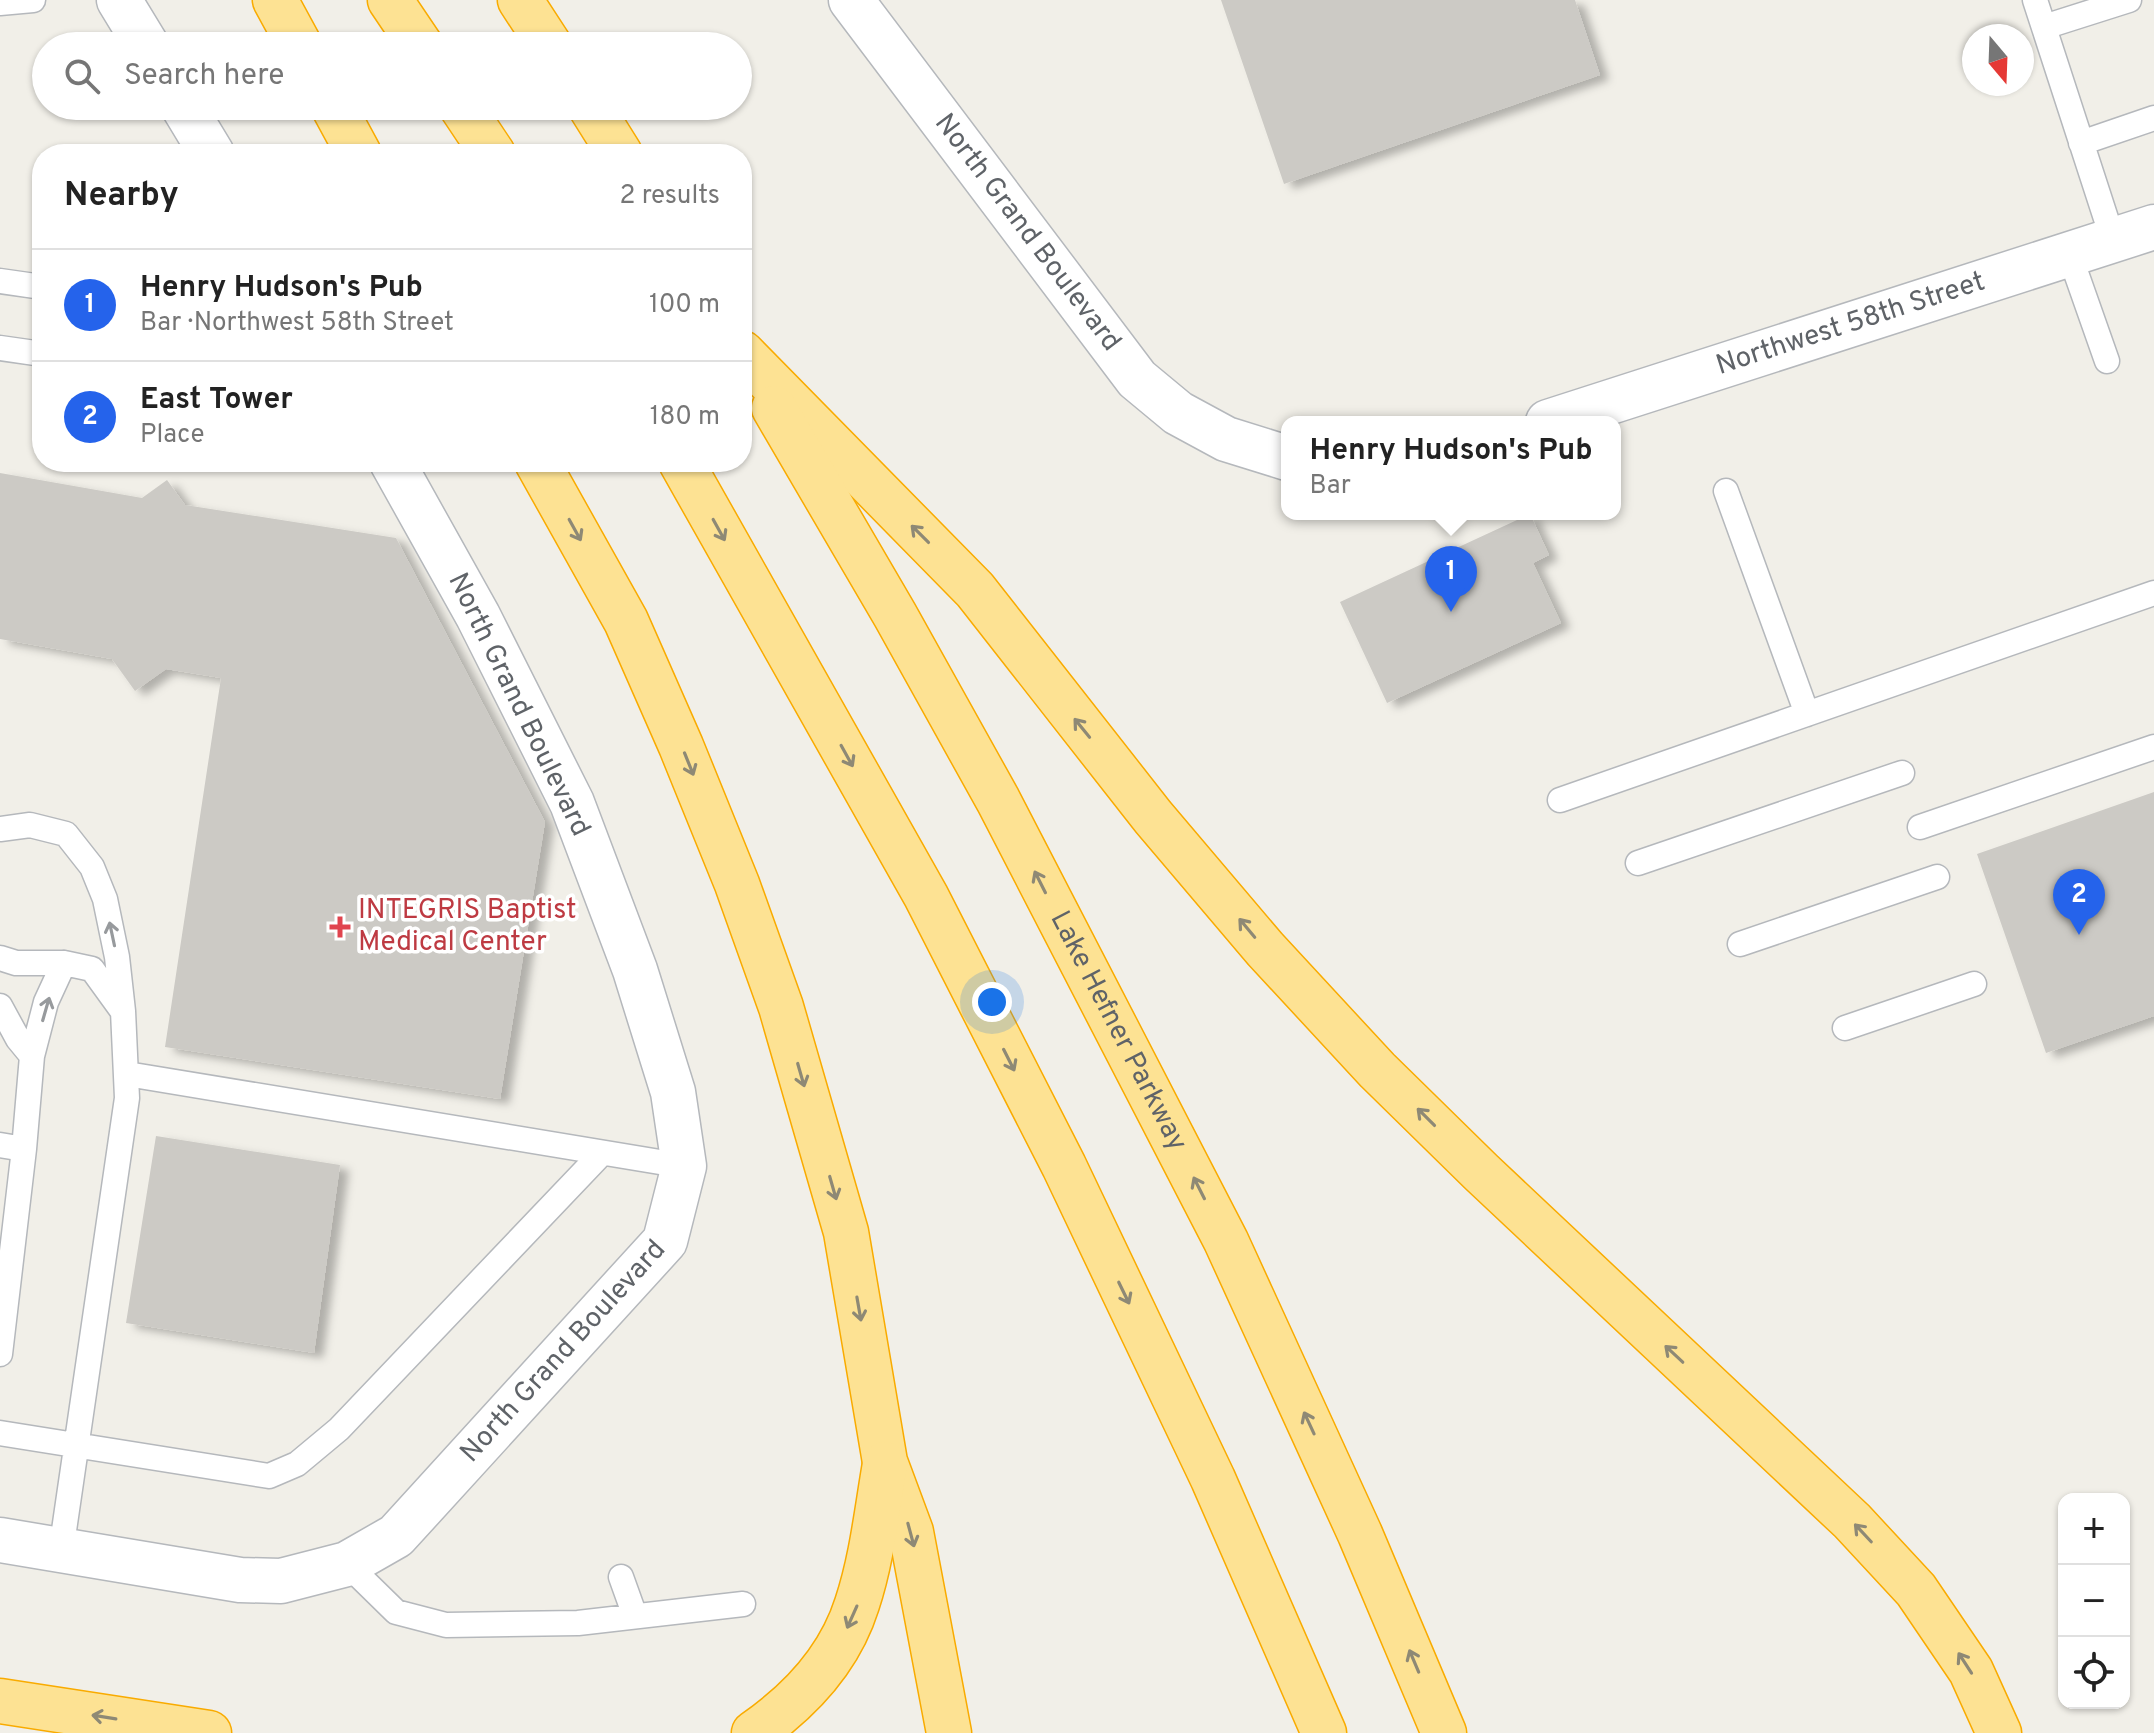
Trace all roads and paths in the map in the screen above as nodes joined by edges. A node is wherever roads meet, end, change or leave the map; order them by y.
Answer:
1 (33, 0) edge
2 (119, 0) edge
3 (275, 0) edge
4 (390, 0) edge
5 (520, 0) edge
6 (851, 0) edge
7 (2035, 0) edge
8 (2129, 0) edge
9 (0, 3) edge
10 (2044, 27) junction
11 (138, 32) edge
12 (292, 32) edge
13 (412, 32) edge
14 (541, 32) edge
15 (2154, 118) edge
16 (191, 120) edge
17 (341, 120) edge
18 (470, 120) edge
19 (599, 120) edge
20 (2081, 143) junction
21 (206, 144) edge
22 (354, 144) edge
23 (486, 144) edge
24 (614, 144) edge
25 (2154, 227) edge
26 (2113, 240) junction
27 (2069, 253) junction
28 (0, 281) edge
29 (32, 286) edge
30 (0, 348) edge
31 (32, 353) edge
32 (2107, 361) dead end
33 (752, 363) edge
34 (752, 370) edge
35 (1571, 416) edge
36 (1281, 456) edge
37 (398, 472) edge
38 (543, 472) edge
39 (687, 472) edge
40 (1726, 491) dead end
41 (2154, 593) edge
42 (1807, 714) junction
43 (2154, 747) edge
44 (1902, 773) dead end
45 (1560, 800) dead end
46 (1920, 827) dead end
47 (0, 829) edge
48 (1638, 863) dead end
49 (1937, 877) dead end
50 (1740, 944) dead end
51 (0, 958) edge
52 (64, 963) junction
53 (1974, 984) dead end
54 (0, 1006) edge
55 (123, 1011) junction
56 (1845, 1028) dead end
57 (32, 1056) junction
58 (127, 1074) junction
59 (12, 1147) edge
60 (602, 1153) junction
61 (684, 1166) junction
62 (0, 1354) edge
63 (0, 1433) edge
64 (76, 1446) junction
65 (885, 1462) junction
66 (0, 1540) edge
67 (61, 1551) junction
68 (347, 1564) junction
69 (621, 1577) dead end
70 (743, 1604) dead end
71 (635, 1616) junction
72 (0, 1701) edge
73 (209, 1733) edge
74 (754, 1733) edge
75 (949, 1733) edge
76 (1324, 1733) edge
77 (1444, 1733) edge
78 (1999, 1733) edge

1 - 9 lane
2 - 11 street
3 - 12 highway
4 - 13 highway
5 - 14 highway
6 - 36 street, North Grand Boulevard
7 - 10 lane
8 - 10 lane
10 - 20 lane
15 - 20 lane
16 - 21 street
17 - 22 highway
18 - 23 highway
19 - 24 highway
20 - 26 lane
25 - 26 street, Northwest 58th Street
26 - 27 street, Northwest 58th Street
27 - 32 lane
27 - 35 street, Northwest 58th Street
28 - 29 lane
30 - 31 lane
78 -> 33 highway
77 -> 34 highway, Lake Hefner Parkway
37 - 61 street, North Grand Boulevard
38 -> 65 highway
39 -> 76 highway
40 - 42 lane
41 - 42 lane
42 - 45 lane
43 - 46 lane
44 - 48 lane
55 -> 47 lane
49 - 50 lane
51 - 52 lane
52 - 55 lane
57 -> 52 lane
53 - 56 lane
54 - 57 lane
55 - 58 lane
57 - 59 lane
58 - 60 lane
58 - 64 lane
59 - 62 lane
60 - 61 lane
60 - 64 lane
61 - 68 street, North Grand Boulevard
63 - 64 lane
64 - 67 lane
65 -> 74 highway
65 -> 75 highway
66 - 67 street, North Grand Boulevard
67 - 68 street, North Grand Boulevard
68 - 71 lane
69 - 71 lane
70 - 71 lane
73 -> 72 highway

